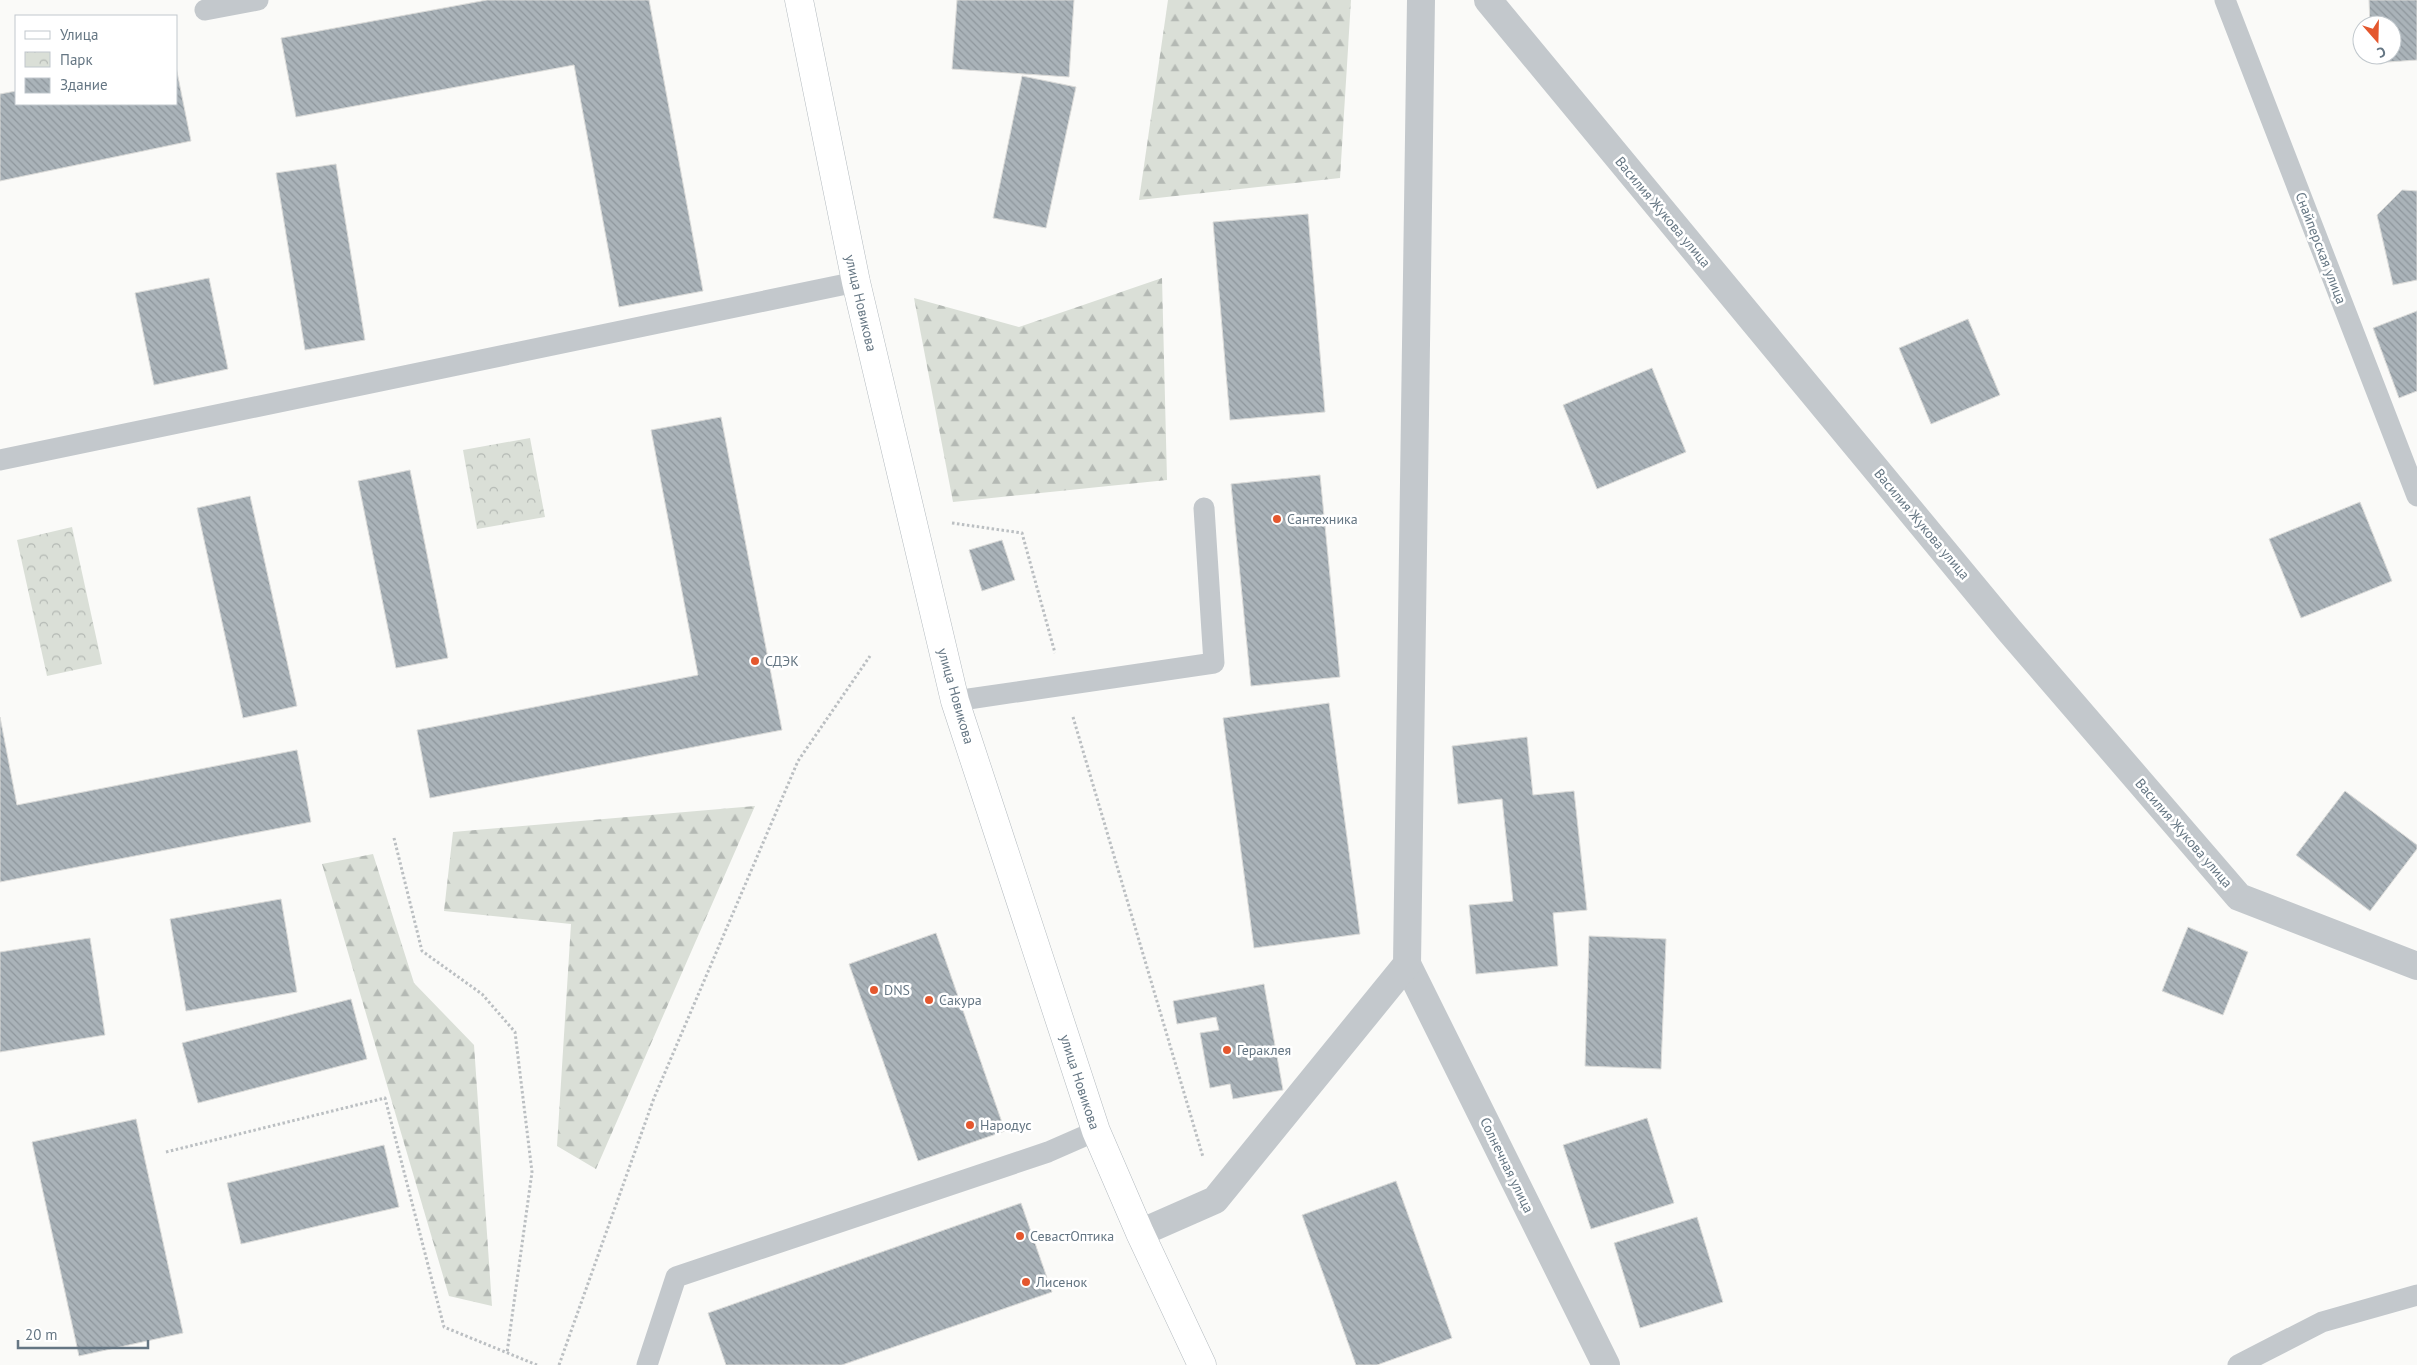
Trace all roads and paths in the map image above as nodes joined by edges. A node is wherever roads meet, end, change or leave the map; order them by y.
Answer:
1 (258, 0) edge
2 (799, 0) edge
3 (1421, 0) edge
4 (1488, 0) edge
5 (2225, 0) edge
6 (205, 10) dead end
7 (856, 282) junction
8 (0, 460) edge
9 (2417, 496) edge
10 (1204, 508) dead end
11 (949, 522) dead end
12 (870, 656) dead end
13 (1064, 685) junction
14 (955, 701) junction
15 (394, 838) dead end
16 (1407, 964) junction
17 (2417, 966) edge
18 (1096, 1131) junction
19 (166, 1152) dead end
20 (1215, 1200) junction
21 (1140, 1233) junction
22 (2417, 1294) edge
23 (508, 1353) junction
24 (537, 1365) edge
25 (559, 1365) edge
26 (647, 1365) edge
27 (1202, 1365) edge
28 (1606, 1365) edge
29 (2238, 1365) edge

1 - 6 lane
2 - 7 main road, улица Новикова
3 - 16 street
4 - 17 street, Василия Жукова улица
5 - 9 lane, Снайперская улица
7 - 8 lane
7 - 14 main road, улица Новикова
10 - 13 lane
11 - 13 path
12 - 25 path
13 - 14 lane
13 - 20 path
14 - 18 main road, улица Новикова
15 - 23 path
16 - 20 street
16 - 28 street, Солнечная улица
18 - 21 main road, улица Новикова
18 - 26 lane
19 - 23 path
20 - 21 street
21 - 27 main road, улица Новикова
22 - 29 lane
23 - 24 path

